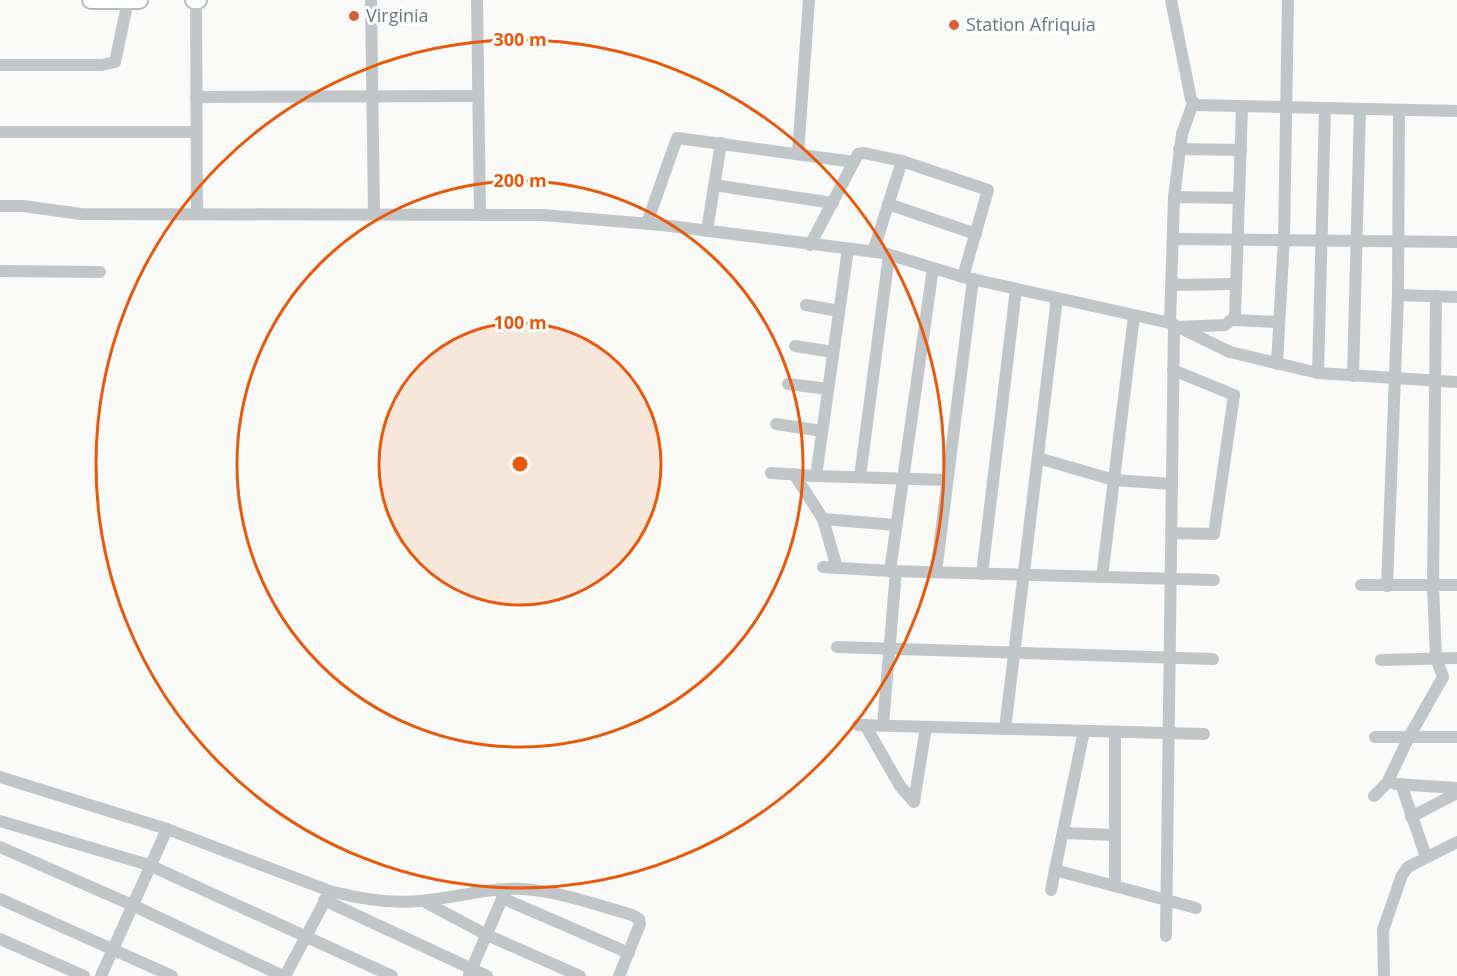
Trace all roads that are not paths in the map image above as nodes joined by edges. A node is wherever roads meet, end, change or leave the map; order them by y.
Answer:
1 (91, 0) edge
2 (139, 0) edge
3 (196, 0) edge
4 (372, 0) edge
5 (477, 0) edge
6 (809, 0) edge
7 (1171, 0) edge
8 (1288, 0) edge
9 (128, 1) edge
10 (0, 65) edge
11 (373, 95) junction
12 (478, 96) junction
13 (196, 97) junction
14 (1193, 103) junction
15 (1242, 106) junction
16 (1286, 107) junction
17 (1325, 108) junction
18 (1360, 109) junction
19 (1399, 110) junction
20 (1457, 111) edge
21 (0, 132) edge
22 (196, 132) junction
23 (722, 142) junction
24 (1179, 149) junction
25 (1241, 150) junction
26 (798, 153) junction
27 (902, 161) junction
28 (854, 162) junction
29 (714, 185) junction
30 (1174, 197) junction
31 (1239, 198) junction
32 (833, 203) junction
33 (888, 204) junction
34 (0, 206) edge
35 (197, 213) junction
36 (374, 214) junction
37 (480, 214) junction
38 (647, 223) junction
39 (707, 231) junction
40 (976, 234) junction
41 (1237, 238) junction
42 (1284, 238) junction
43 (1173, 239) junction
44 (1322, 240) junction
45 (1357, 242) junction
46 (1398, 242) junction
47 (1457, 242) edge
48 (810, 244) junction
49 (848, 249) junction
50 (873, 252) junction
51 (889, 255) junction
52 (933, 268) junction
53 (0, 271) edge
54 (100, 272) dead end
55 (968, 278) junction
56 (1236, 284) junction
57 (1171, 285) junction
58 (1016, 289) junction
59 (1398, 295) junction
60 (1436, 296) junction
61 (1457, 297) edge
62 (1057, 298) junction
63 (806, 305) dead end
64 (839, 311) junction
65 (1134, 316) junction
66 (1233, 320) junction
67 (1279, 322) junction
68 (1174, 325) junction
69 (795, 346) dead end
70 (833, 352) junction
71 (1277, 364) junction
72 (1173, 370) junction
73 (1318, 373) junction
74 (1353, 376) junction
75 (1395, 380) junction
76 (1434, 382) junction
77 (1457, 382) edge
78 (788, 384) dead end
79 (828, 389) junction
80 (776, 424) dead end
81 (822, 431) junction
82 (1038, 458) junction
83 (771, 473) dead end
84 (794, 474) junction
85 (816, 476) junction
86 (860, 477) junction
87 (903, 478) junction
88 (947, 480) junction
89 (1114, 480) junction
90 (1172, 484) junction
91 (824, 519) junction
92 (896, 525) junction
93 (1171, 533) junction
94 (823, 567) dead end
95 (837, 568) junction
96 (893, 571) junction
97 (936, 572) junction
98 (982, 574) junction
99 (1024, 575) junction
100 (1102, 577) junction
101 (1170, 579) junction
102 (1214, 580) dead end
103 (1361, 585) dead end
104 (1457, 585) edge
105 (1388, 586) junction
106 (1432, 586) junction
107 (837, 646) dead end
108 (889, 648) junction
109 (1015, 653) junction
110 (1169, 658) junction
111 (1436, 658) junction
112 (1457, 658) edge
113 (1213, 659) dead end
114 (1381, 660) dead end
115 (883, 725) junction
116 (926, 726) junction
117 (1005, 729) junction
118 (1084, 731) junction
119 (1114, 732) junction
120 (1168, 733) junction
121 (1204, 735) dead end
122 (1375, 736) dead end
123 (1409, 737) junction
124 (1457, 737) edge
125 (0, 777) edge
126 (1387, 783) junction
127 (1401, 784) junction
128 (1457, 788) edge
129 (1457, 793) edge
130 (1374, 796) dead end
131 (1412, 817) junction
132 (0, 821) edge
133 (167, 829) junction
134 (1063, 833) junction
135 (1115, 835) junction
136 (1457, 842) edge
137 (0, 847) edge
138 (1426, 857) junction
139 (149, 865) junction
140 (1055, 870) junction
141 (1115, 886) junction
142 (1051, 890) dead end
143 (504, 893) junction
144 (327, 896) junction
145 (0, 899) edge
146 (1166, 900) junction
147 (423, 901) junction
148 (132, 905) junction
149 (1196, 908) dead end
150 (487, 935) junction
151 (1166, 936) dead end
152 (305, 938) junction
153 (0, 939) edge
154 (113, 948) junction
155 (629, 954) junction
156 (470, 973) edge
157 (84, 976) edge
158 (101, 976) edge
159 (172, 976) edge
160 (284, 976) edge
161 (392, 976) edge
162 (487, 976) edge
163 (580, 976) edge
164 (619, 976) edge
165 (1384, 976) edge

1 - 9 highway
2 - 9 highway
3 - 13 street
4 - 11 street
5 - 12 street
6 - 26 street
7 - 14 street
8 - 16 street
9 - 10 street
11 - 12 street
11 - 13 street
11 - 36 street
12 - 37 street
13 - 22 street
14 - 15 street
14 - 24 street
15 - 16 street
15 - 25 street
16 - 17 street
16 - 42 street
17 - 18 street
17 - 44 street
18 - 19 street
18 - 45 street
19 - 20 street
19 - 46 street
21 - 22 street
22 - 35 street
23 - 26 street
23 - 29 street
23 - 38 street
24 - 25 street
24 - 30 street
25 - 31 street
26 - 28 street
27 - 28 street
27 - 33 street
27 - 40 street
28 - 32 street
29 - 32 street
29 - 39 street
30 - 31 street
30 - 43 street
31 - 41 street
32 - 48 street
33 - 40 street
33 - 50 street
34 - 35 street
35 - 36 street
36 - 37 street
37 - 38 street
38 - 39 street
39 - 48 street
40 - 55 street
41 - 42 street
41 - 43 street
41 - 56 street
42 - 44 street
42 - 67 street
43 - 57 street
44 - 45 street
44 - 73 street
45 - 46 street
45 - 74 street
46 - 47 street
46 - 59 street
48 - 49 street
49 - 50 street
49 - 64 street
50 - 51 street
51 - 52 street
51 - 86 street
52 - 55 street
52 - 87 street
53 - 54 street
55 - 58 street
55 - 88 street
56 - 57 street
56 - 66 street
57 - 68 street
58 - 62 street
58 - 98 street
59 - 60 street
59 - 75 street
60 - 61 street
60 - 76 street
62 - 65 street
62 - 82 street
63 - 64 street
64 - 70 street
65 - 68 street
65 - 89 street
66 - 67 street
66 - 68 street
67 - 71 street
68 - 71 street
68 - 72 street
69 - 70 street
70 - 79 street
71 - 73 street
72 - 90 street
72 - 93 street
73 - 74 street
74 - 75 street
75 - 76 street
75 - 105 street
76 - 77 street
76 - 106 street
78 - 79 street
79 - 81 street
80 - 81 street
81 - 85 street
82 - 89 street
82 - 99 street
83 - 84 street
84 - 85 street
84 - 91 street
85 - 86 street
86 - 87 street
87 - 88 street
87 - 92 street
88 - 97 street
89 - 90 street
89 - 100 street
90 - 93 street
91 - 92 street
91 - 95 street
92 - 96 street
93 - 101 street
94 - 95 street
95 - 96 street
96 - 97 street
96 - 108 street
97 - 98 street
98 - 99 street
99 - 100 street
99 - 109 street
100 - 101 street
101 - 102 street
101 - 110 street
103 - 105 street
104 - 106 street
105 - 106 street
106 - 111 street
107 - 108 street
108 - 109 street
108 - 115 street
109 - 110 street
109 - 117 street
110 - 113 street
110 - 120 street
111 - 112 street
111 - 114 street
111 - 123 street
115 - 116 street
115 - 116 street
116 - 117 street
117 - 118 street
118 - 119 street
118 - 134 street
119 - 120 street
119 - 135 street
120 - 121 street
120 - 146 street
122 - 123 street
123 - 124 street
123 - 126 street
125 - 133 street
126 - 127 street
126 - 130 street
127 - 128 street
127 - 131 street
129 - 131 street
131 - 138 street
132 - 139 street
133 - 139 street
133 - 144 street
134 - 135 street
134 - 140 street
135 - 141 street
136 - 138 street
137 - 148 street
138 - 165 street
139 - 148 street
139 - 152 street
140 - 141 street
140 - 142 street
141 - 146 street
143 - 147 street
143 - 150 street
143 - 155 street
143 - 155 street
144 - 147 street
144 - 152 street
144 - 156 street
145 - 154 street
146 - 149 street
146 - 151 street
147 - 150 street
148 - 154 street
148 - 160 street
150 - 156 street
150 - 163 street
152 - 160 street
152 - 161 street
153 - 157 street
154 - 158 street
154 - 159 street
155 - 164 street
156 - 162 street

